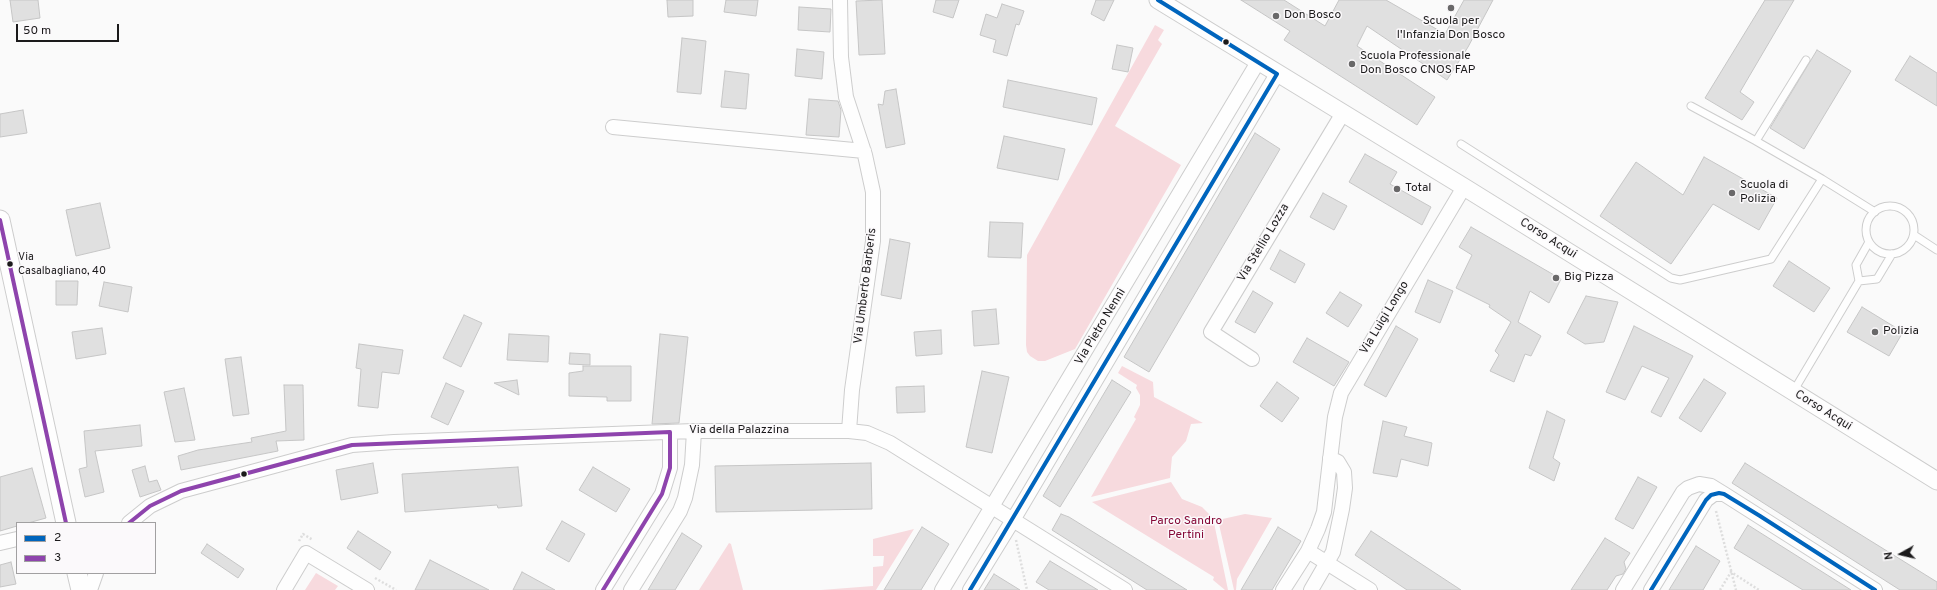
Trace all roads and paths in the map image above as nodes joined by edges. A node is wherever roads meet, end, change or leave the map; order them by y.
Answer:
1 (836, 0) edge
2 (1158, 0) edge
3 (1806, 60) dead end
4 (1258, 62) junction
5 (1277, 74) junction
6 (1691, 106) dead end
7 (1343, 113) junction
8 (613, 127) dead end
9 (1756, 141) junction
10 (1461, 144) dead end
11 (864, 151) junction
12 (1822, 179) junction
13 (1464, 187) junction
14 (1875, 212) junction
15 (0, 220) edge
16 (1914, 235) junction
17 (1869, 242) junction
18 (1937, 250) edge
19 (1892, 254) junction
20 (1859, 281) junction
21 (1252, 359) dead end
22 (1793, 392) junction
23 (694, 431) junction
24 (849, 431) junction
25 (670, 432) junction
26 (1330, 458) junction
27 (1937, 481) edge
28 (1724, 494) junction
29 (1714, 505) dead end
30 (993, 508) junction
31 (1013, 520) junction
32 (66, 522) edge
33 (130, 522) edge
34 (1016, 538) dead end
35 (16, 539) edge
36 (0, 543) edge
37 (1308, 551) junction
38 (1328, 564) junction
39 (1731, 572) junction
40 (77, 574) edge
41 (96, 574) edge
42 (81, 590) edge
43 (90, 590) edge
44 (284, 590) edge
45 (367, 590) edge
46 (603, 590) edge
47 (631, 590) edge
48 (942, 590) edge
49 (970, 590) edge
50 (1027, 590) edge
51 (1126, 590) edge
52 (1283, 590) edge
53 (1311, 590) edge
54 (1370, 590) edge
55 (1623, 590) edge
56 (1651, 590) edge
57 (1720, 590) edge
58 (1736, 590) edge
59 (1759, 590) edge
60 (1875, 590) edge

1 - 11 street, Via Umberto Barberis
2 - 4 street, Corso Acqui
3 - 9 lane
4 - 5 street, Corso Acqui
4 - 30 street, Via Pietro Nenni
5 - 7 street, Corso Acqui
5 - 31 street, Via Pietro Nenni
6 - 9 lane
7 - 13 street, Corso Acqui
7 - 21 street, Via Stellio Lozza
8 - 11 street
9 - 12 lane
10 - 12 lane
11 - 24 street, Via Umberto Barberis
12 - 14 lane
13 - 22 street, Corso Acqui
13 - 26 street, Via Luigi Longo
14 - 16 lane
14 - 17 lane
15 - 32 main road
16 - 18 lane
16 - 19 lane
17 - 19 lane
17 - 20 lane
19 - 20 lane
20 - 22 lane
22 - 27 street, Corso Acqui
23 - 24 street, Via della Palazzina
23 - 25 street, Via della Palazzina
23 - 47 street
24 - 30 street, Via della Palazzina
25 - 33 street, Via della Palazzina
25 - 46 street
26 - 37 street, Via Luigi Longo
26 - 38 street
28 - 55 street
28 - 56 street
28 - 60 street
29 - 39 path
30 - 31 street, Via della Palazzina
30 - 48 street, Via Pietro Nenni
31 - 49 street, Via Pietro Nenni
31 - 51 street, Via della Palazzina
34 - 50 path
35 - 36 street
37 - 38 street
37 - 52 street, Via Luigi Longo
38 - 53 street
38 - 54 street
39 - 57 path
39 - 58 path
39 - 59 path
40 - 42 main road
41 - 43 street
44 - 45 street

